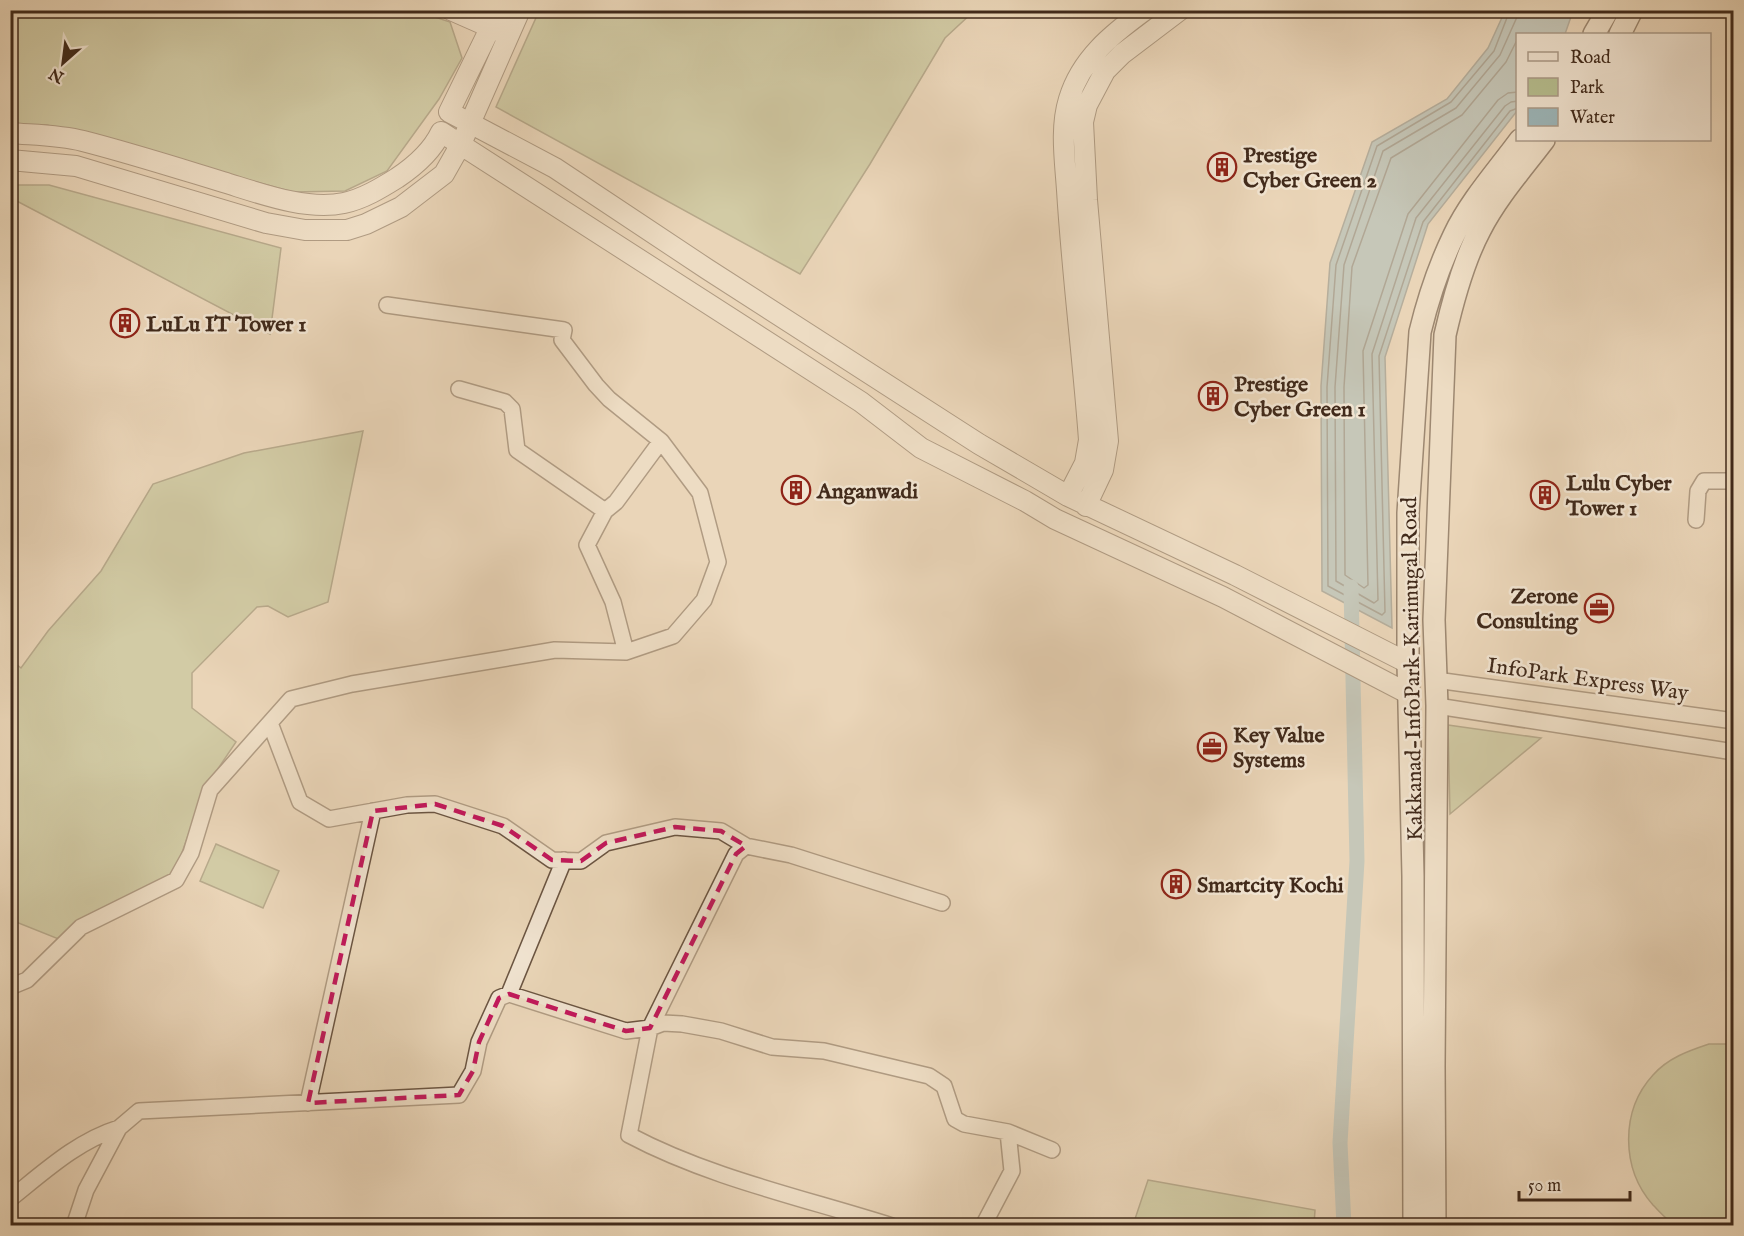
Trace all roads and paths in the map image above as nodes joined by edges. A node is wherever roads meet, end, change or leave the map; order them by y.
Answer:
1 (451, 10) edge
2 (1145, 10) edge
3 (1608, 10) edge
4 (1632, 10) edge
5 (1169, 14) edge
6 (505, 15) edge
7 (1595, 33) edge
8 (1620, 33) edge
9 (449, 112) junction
10 (470, 122) junction
11 (441, 132) junction
12 (10, 133) edge
13 (1519, 141) edge
14 (1543, 141) edge
15 (461, 144) junction
16 (10, 160) edge
17 (1080, 239) junction
18 (387, 305) dead end
19 (459, 389) dead end
20 (661, 441) junction
21 (1734, 481) edge
22 (1068, 496) junction
23 (1086, 506) junction
24 (606, 511) junction
25 (1696, 520) dead end
26 (626, 652) junction
27 (1399, 658) junction
28 (1436, 680) junction
29 (1409, 694) junction
30 (1437, 706) junction
31 (1734, 721) edge
32 (270, 723) junction
33 (1734, 752) edge
34 (373, 811) junction
35 (746, 846) junction
36 (564, 860) junction
37 (942, 903) dead end
38 (10, 987) edge
39 (509, 994) junction
40 (650, 1028) junction
41 (308, 1103) junction
42 (119, 1128) junction
43 (1008, 1132) junction
44 (1052, 1150) dead end
45 (10, 1199) edge
46 (74, 1226) edge
47 (892, 1226) edge
48 (983, 1226) edge
49 (1414, 1226) edge
50 (1435, 1226) edge

1 - 6 street
2 - 17 street
3 - 7 main road
4 - 8 main road
5 - 17 street
6 - 9 street
6 - 10 street
9 - 10 street
9 - 11 street
10 - 15 street
10 - 22 street
11 - 12 street
11 - 15 street
13 - 27 main road, Kakkanad-InfoPark-Karimugal Road
14 - 28 main road, Kakkanad-InfoPark-Karimugal Road
15 - 16 street
15 - 29 street
17 - 22 street
17 - 23 street
18 - 20 street
19 - 24 street
20 - 24 street
20 - 26 street
21 - 25 street
22 - 23 street
23 - 27 street
24 - 26 street
26 - 32 street
27 - 29 main road, Kakkanad-InfoPark-Karimugal Road
28 - 30 main road, Kakkanad-InfoPark-Karimugal Road
28 - 31 street, InfoPark Express Way
29 - 49 main road, Kakkanad-InfoPark-Karimugal Road
30 - 33 street
30 - 50 main road, Kakkanad-InfoPark-Karimugal Road
32 - 34 street
32 - 38 street
34 - 36 street
34 - 41 street
35 - 36 street
35 - 37 street
35 - 40 street
36 - 39 street
39 - 40 street
39 - 41 street
40 - 43 street
40 - 47 street
41 - 42 street
42 - 45 street
42 - 46 street
43 - 44 street
43 - 48 street

